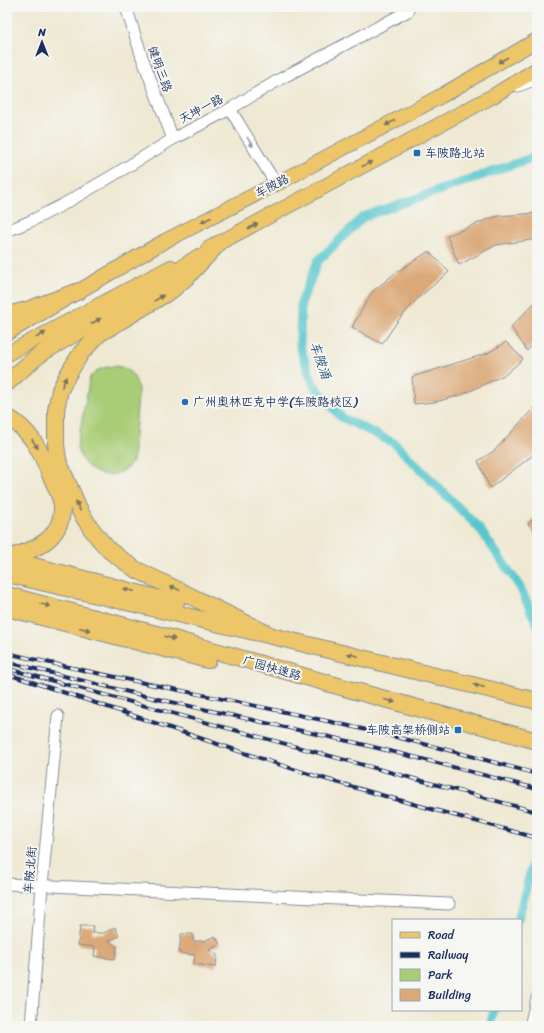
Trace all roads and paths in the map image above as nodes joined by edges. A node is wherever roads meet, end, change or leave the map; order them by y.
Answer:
1 (125, 9) edge
2 (408, 12) dead end
3 (537, 40) edge
4 (537, 69) edge
5 (537, 80) edge
6 (493, 96) junction
7 (230, 109) junction
8 (173, 139) junction
9 (278, 183) junction
10 (7, 231) edge
11 (218, 244) junction
12 (79, 291) junction
13 (7, 315) edge
14 (7, 333) edge
15 (7, 354) edge
16 (7, 383) edge
17 (7, 417) edge
18 (7, 559) edge
19 (7, 574) edge
20 (7, 595) edge
21 (7, 608) edge
22 (272, 636) junction
23 (352, 690) junction
24 (537, 701) edge
25 (58, 716) dead end
26 (537, 741) edge
27 (7, 884) edge
28 (42, 886) junction
29 (449, 904) dead end
30 (537, 998) edge
31 (31, 1026) edge
32 (530, 1026) edge

1 - 8 street, 健明三路
2 - 7 street, 天坤一路
3 -> 9 main road, 车陂路
4 - 6 main road
5 - 6 street
11 -> 6 main road
7 - 8 street, 天坤一路
7 -> 9 street
8 - 10 street, 天坤一路
9 -> 12 main road, 车陂路
15 -> 11 main road
16 -> 11 highway
22 -> 11 highway
12 - 13 highway
12 - 14 main road, 车陂路
17 -> 18 highway
22 -> 18 highway
19 - 22 highway
20 -> 23 highway, 广园快速路
21 -> 23 highway
24 -> 22 highway
23 -> 26 highway, 广园快速路
25 - 28 street, 车陂北街
27 - 28 street
28 - 29 street
28 - 31 street, 车陂北街
30 - 32 street

